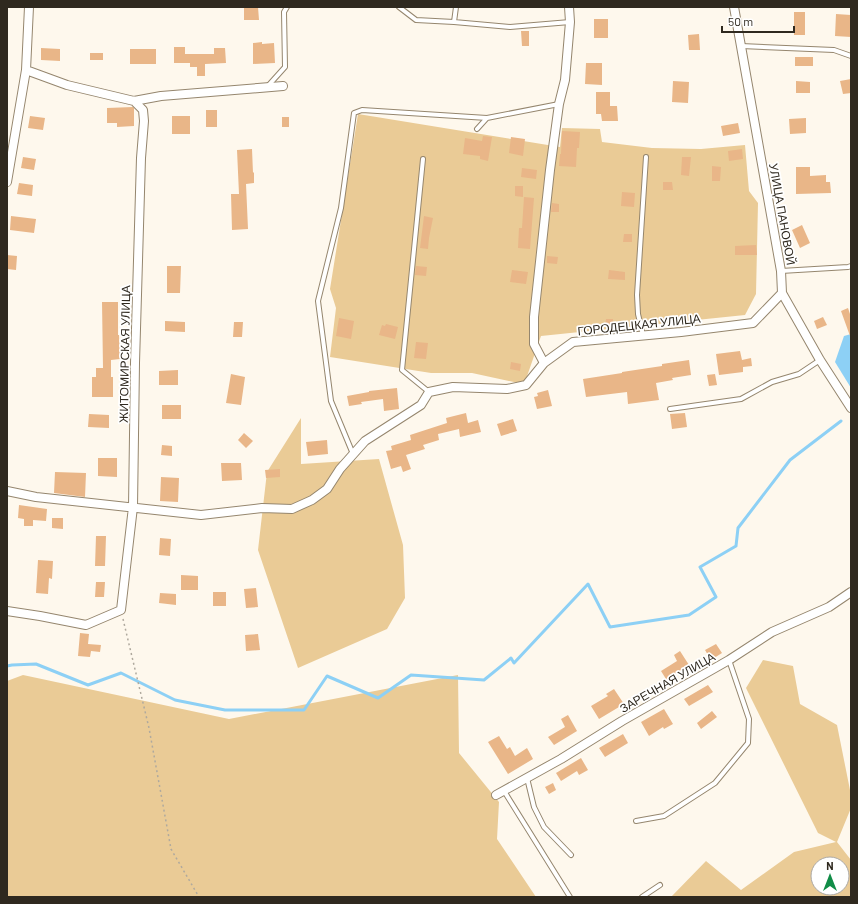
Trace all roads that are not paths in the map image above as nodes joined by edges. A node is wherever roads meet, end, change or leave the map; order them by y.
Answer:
1 (29, 7) edge
2 (287, 7) edge
3 (398, 7) edge
4 (456, 7) edge
5 (570, 7) edge
6 (734, 7) edge
7 (454, 22) junction
8 (570, 22) junction
9 (741, 46) junction
10 (851, 56) edge
11 (26, 70) junction
12 (283, 86) dead end
13 (266, 87) junction
14 (134, 101) junction
15 (559, 104) junction
16 (487, 118) junction
17 (477, 129) dead end
18 (646, 157) dead end
19 (423, 159) dead end
20 (7, 182) edge
21 (851, 266) edge
22 (781, 271) junction
23 (782, 293) junction
24 (642, 335) junction
25 (820, 360) junction
26 (544, 363) junction
27 (429, 392) junction
28 (851, 408) edge
29 (670, 410) dead end
30 (353, 455) junction
31 (7, 490) edge
32 (133, 507) junction
33 (851, 592) edge
34 (7, 611) edge
35 (729, 660) junction
36 (527, 778) junction
37 (500, 793) joint
38 (636, 821) dead end
39 (571, 855) dead end
40 (660, 885) dead end
41 (570, 897) edge
42 (642, 897) edge

1 - 11 street
2 - 13 lane
3 - 7 lane
4 - 7 lane
5 - 8 street
6 - 9 street, УЛИЦА ПАНОВОЙ
7 - 8 lane
8 - 15 street
9 - 10 lane
9 - 22 street, УЛИЦА ПАНОВОЙ
11 - 14 street
11 - 20 street
12 - 13 street
13 - 14 street
14 - 32 street, ЖИТОМИРСКАЯ УЛИЦА
15 - 16 lane
15 - 26 street
16 - 17 lane
16 - 30 lane
18 - 24 lane
19 - 27 lane
21 - 22 lane
22 - 23 street, УЛИЦА ПАНОВОЙ
23 - 24 street, ГОРОДЕЦКАЯ УЛИЦА
23 - 25 street, УЛИЦА ПАНОВОЙ
24 - 26 street, ГОРОДЕЦКАЯ УЛИЦА
25 - 28 street, УЛИЦА ПАНОВОЙ
25 - 29 lane
26 - 27 street, ГОРОДЕЦКАЯ УЛИЦА
27 - 30 street
30 - 32 street
31 - 32 street
32 - 34 street, ЖИТОМИРСКАЯ УЛИЦА
33 - 35 street, ЗАРЕЧНАЯ УЛИЦА
35 - 36 street, ЗАРЕЧНАЯ УЛИЦА
35 - 38 lane
36 - 37 street, ЗАРЕЧНАЯ УЛИЦА
36 - 39 lane
37 - 41 lane
40 - 42 lane

